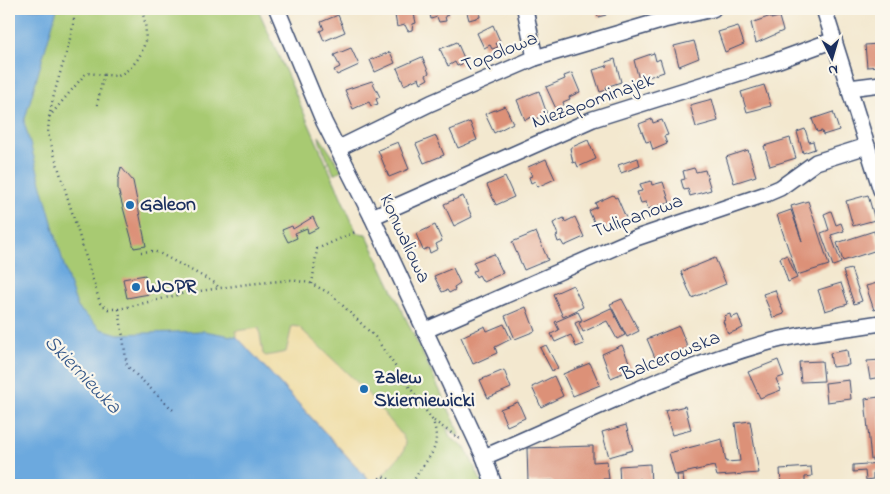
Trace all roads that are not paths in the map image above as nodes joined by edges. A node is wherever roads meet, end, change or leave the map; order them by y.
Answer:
1 (278, 9) edge
2 (525, 9) edge
3 (713, 9) edge
4 (824, 9) edge
5 (663, 14) edge
6 (834, 40) junction
7 (535, 58) junction
8 (881, 84) edge
9 (849, 88) junction
10 (867, 146) junction
11 (339, 148) junction
12 (881, 190) edge
13 (372, 216) junction
14 (881, 324) edge
15 (424, 331) junction
16 (484, 457) junction
17 (494, 485) edge

1 - 11 street, Konwaliowa
2 - 7 street
3 - 5 street, Topolowa
4 - 6 street
5 - 7 street, Topolowa
6 - 9 street
6 - 13 street, Niezapominajek
7 - 11 street, Topolowa
8 - 9 street
9 - 10 street
10 - 12 street
10 - 15 street, Tulipanowa
11 - 13 street, Konwaliowa
13 - 15 street, Konwaliowa
14 - 16 street, Balcerowska
15 - 16 street, Konwaliowa
16 - 17 street, Konwaliowa

